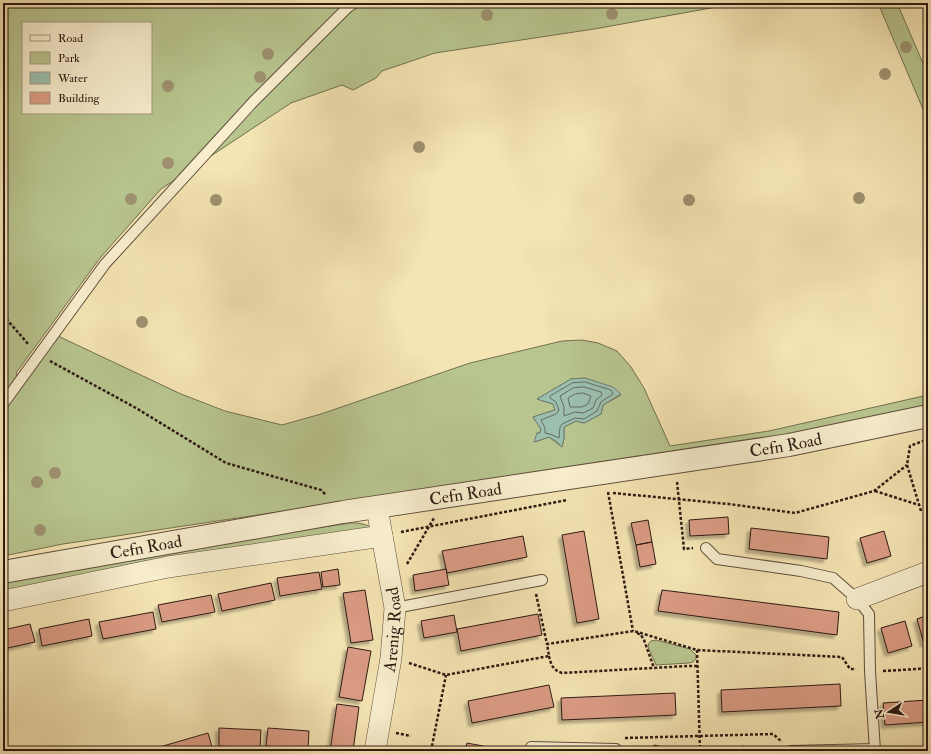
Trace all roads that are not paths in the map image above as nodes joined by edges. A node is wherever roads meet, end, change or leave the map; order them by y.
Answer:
1 (354, 3) edge
2 (3, 404) edge
3 (928, 416) edge
4 (377, 508) junction
5 (382, 536) junction
6 (706, 548) road end
7 (3, 572) edge
8 (928, 572) edge
9 (537, 580) road end
10 (857, 599) junction
11 (3, 601) edge
12 (395, 608) junction
13 (531, 747) dead end
14 (616, 749) road end
15 (577, 750) edge
16 (875, 750) edge
17 (375, 751) edge
18 (791, 751) edge

1 - 2 lane
3 - 4 street, Cefn Road
4 - 5 street, Arenig Road
4 - 7 street, Cefn Road
5 - 11 street, Cefn Road
5 - 12 street, Arenig Road
6 - 10 lane
8 - 10 street
9 - 12 lane
10 - 16 lane
12 - 17 street, Arenig Road
13 - 15 lane
14 - 15 lane
16 - 18 lane

